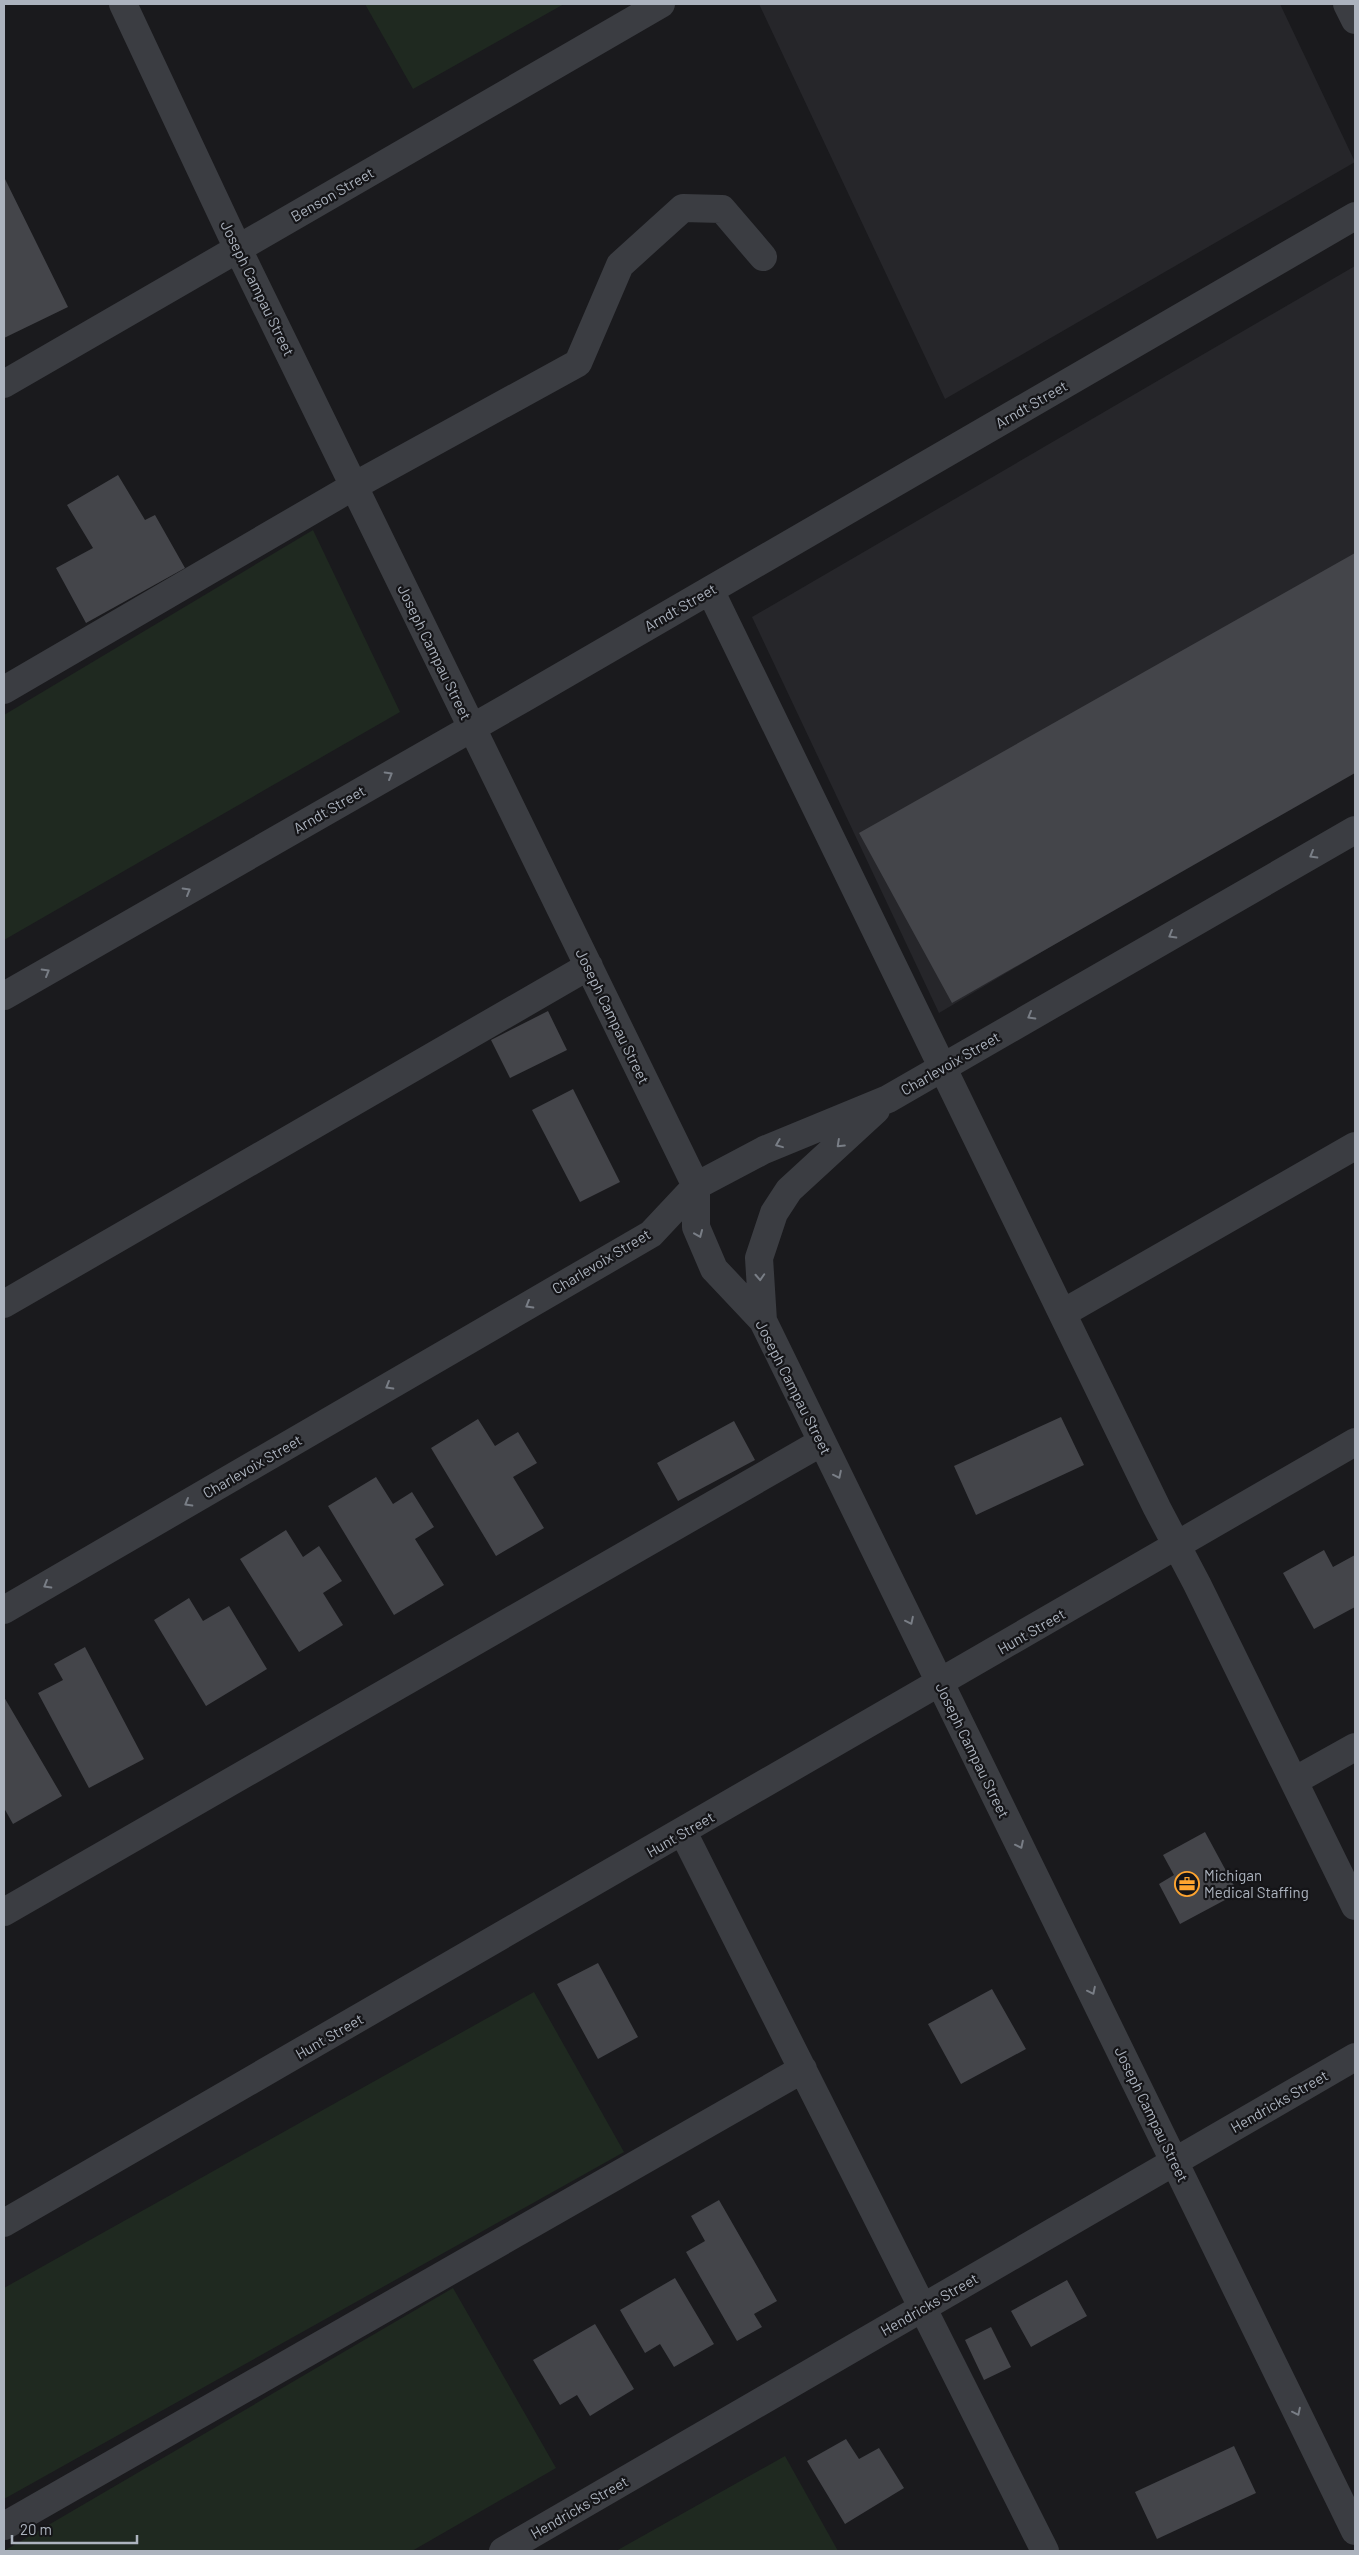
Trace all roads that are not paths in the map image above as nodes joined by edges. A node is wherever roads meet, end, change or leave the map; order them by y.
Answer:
1 (123, 4) edge
2 (661, 4) edge
3 (1347, 4) edge
4 (1355, 20) edge
5 (1355, 216) edge
6 (238, 248) junction
7 (763, 258) dead end
8 (4, 384) edge
9 (354, 486) junction
10 (710, 590) junction
11 (4, 690) edge
12 (472, 727) junction
13 (1355, 830) edge
14 (589, 966) junction
15 (4, 996) edge
16 (943, 1067) junction
17 (888, 1098) junction
18 (1355, 1146) edge
19 (696, 1186) junction
20 (4, 1304) edge
21 (1063, 1314) junction
22 (763, 1321) junction
23 (822, 1442) junction
24 (1355, 1442) edge
25 (1177, 1546) junction
26 (4, 1610) edge
27 (941, 1683) junction
28 (1355, 1747) edge
29 (1294, 1781) junction
30 (683, 1832) junction
31 (1355, 1906) edge
32 (4, 1912) edge
33 (1355, 2057) edge
34 (803, 2070) junction
35 (1176, 2161) junction
36 (4, 2223) edge
37 (923, 2308) junction
38 (4, 2526) edge
39 (1355, 2532) edge
40 (1040, 2549) edge
41 (502, 2551) edge

1 - 6 street, Joseph Campau Street
2 - 6 street, Benson Street
3 - 4 street
5 - 10 street, Arndt Street
6 - 8 street, Benson Street
6 - 9 street, Joseph Campau Street
7 - 9 street
9 - 11 street
9 - 12 street, Joseph Campau Street
10 - 12 street, Arndt Street
10 - 16 street
12 - 14 street, Joseph Campau Street
15 -> 12 street, Arndt Street
13 -> 16 street, Charlevoix Street
14 - 19 street, Joseph Campau Street
14 - 20 street
16 - 17 street, Charlevoix Street
16 - 21 street
17 -> 19 street, Charlevoix Street
17 -> 22 street
18 - 21 street
19 -> 22 street, Joseph Campau Street
19 -> 26 street, Charlevoix Street
21 - 25 street
22 - 23 street, Joseph Campau Street
23 -> 27 street, Joseph Campau Street
23 - 32 street
24 - 25 street, Hunt Street
25 - 27 street, Hunt Street
25 - 29 street
27 - 30 street, Hunt Street
27 -> 35 street, Joseph Campau Street
28 - 29 street
29 - 31 street
30 - 34 street
30 - 36 street, Hunt Street
33 - 35 street, Hendricks Street
34 - 37 street
34 - 38 street
35 - 37 street, Hendricks Street
35 -> 39 street, Joseph Campau Street
37 - 40 street
37 - 41 street, Hendricks Street

